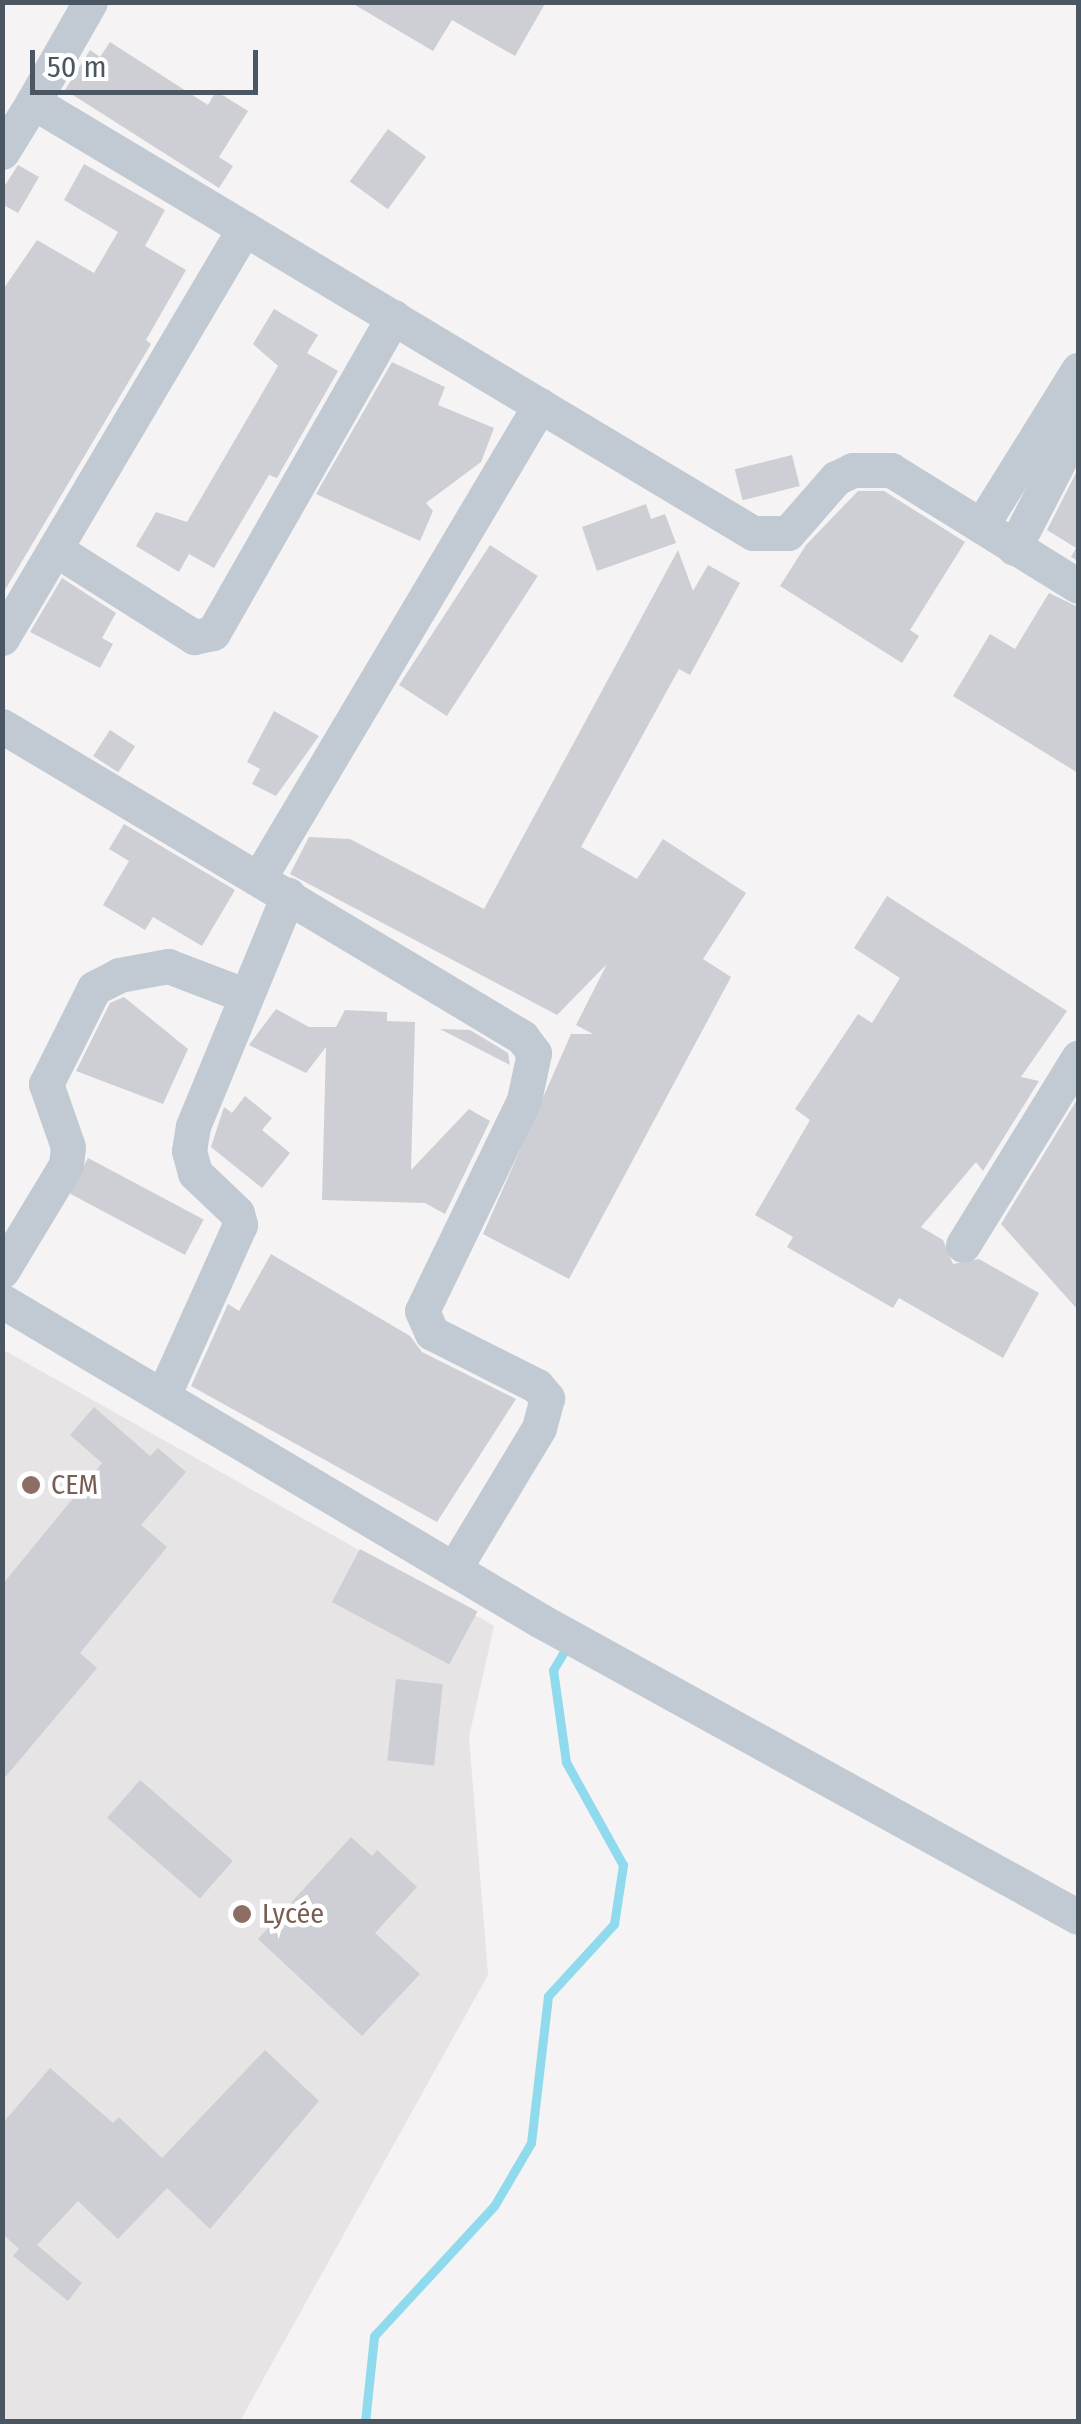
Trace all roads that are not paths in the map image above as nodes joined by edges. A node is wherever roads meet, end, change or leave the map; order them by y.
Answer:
1 (90, 2) edge
2 (33, 102) junction
3 (2, 152) edge
4 (244, 228) junction
5 (393, 317) junction
6 (1078, 370) edge
7 (540, 405) junction
8 (1078, 424) edge
9 (982, 526) junction
10 (1014, 548) junction
11 (55, 549) junction
12 (1078, 586) edge
13 (2, 638) edge
14 (2, 726) edge
15 (273, 887) junction
16 (244, 996) junction
17 (1076, 1066) edge
18 (963, 1244) dead end
19 (2, 1271) edge
20 (2, 1301) edge
21 (162, 1396) junction
22 (454, 1569) junction
23 (1078, 1918) edge

1 - 2 street
2 - 3 street
2 - 4 street
4 - 5 street
4 - 11 street
5 - 7 street
5 - 11 street
6 - 9 street
7 - 9 street
7 - 15 street
8 - 10 street
9 - 10 street
10 - 12 street
11 - 13 street
14 - 15 street
15 - 16 street
15 - 22 street
16 - 19 street
16 - 21 street
17 - 18 street
20 - 21 street
21 - 22 street
22 - 23 street

